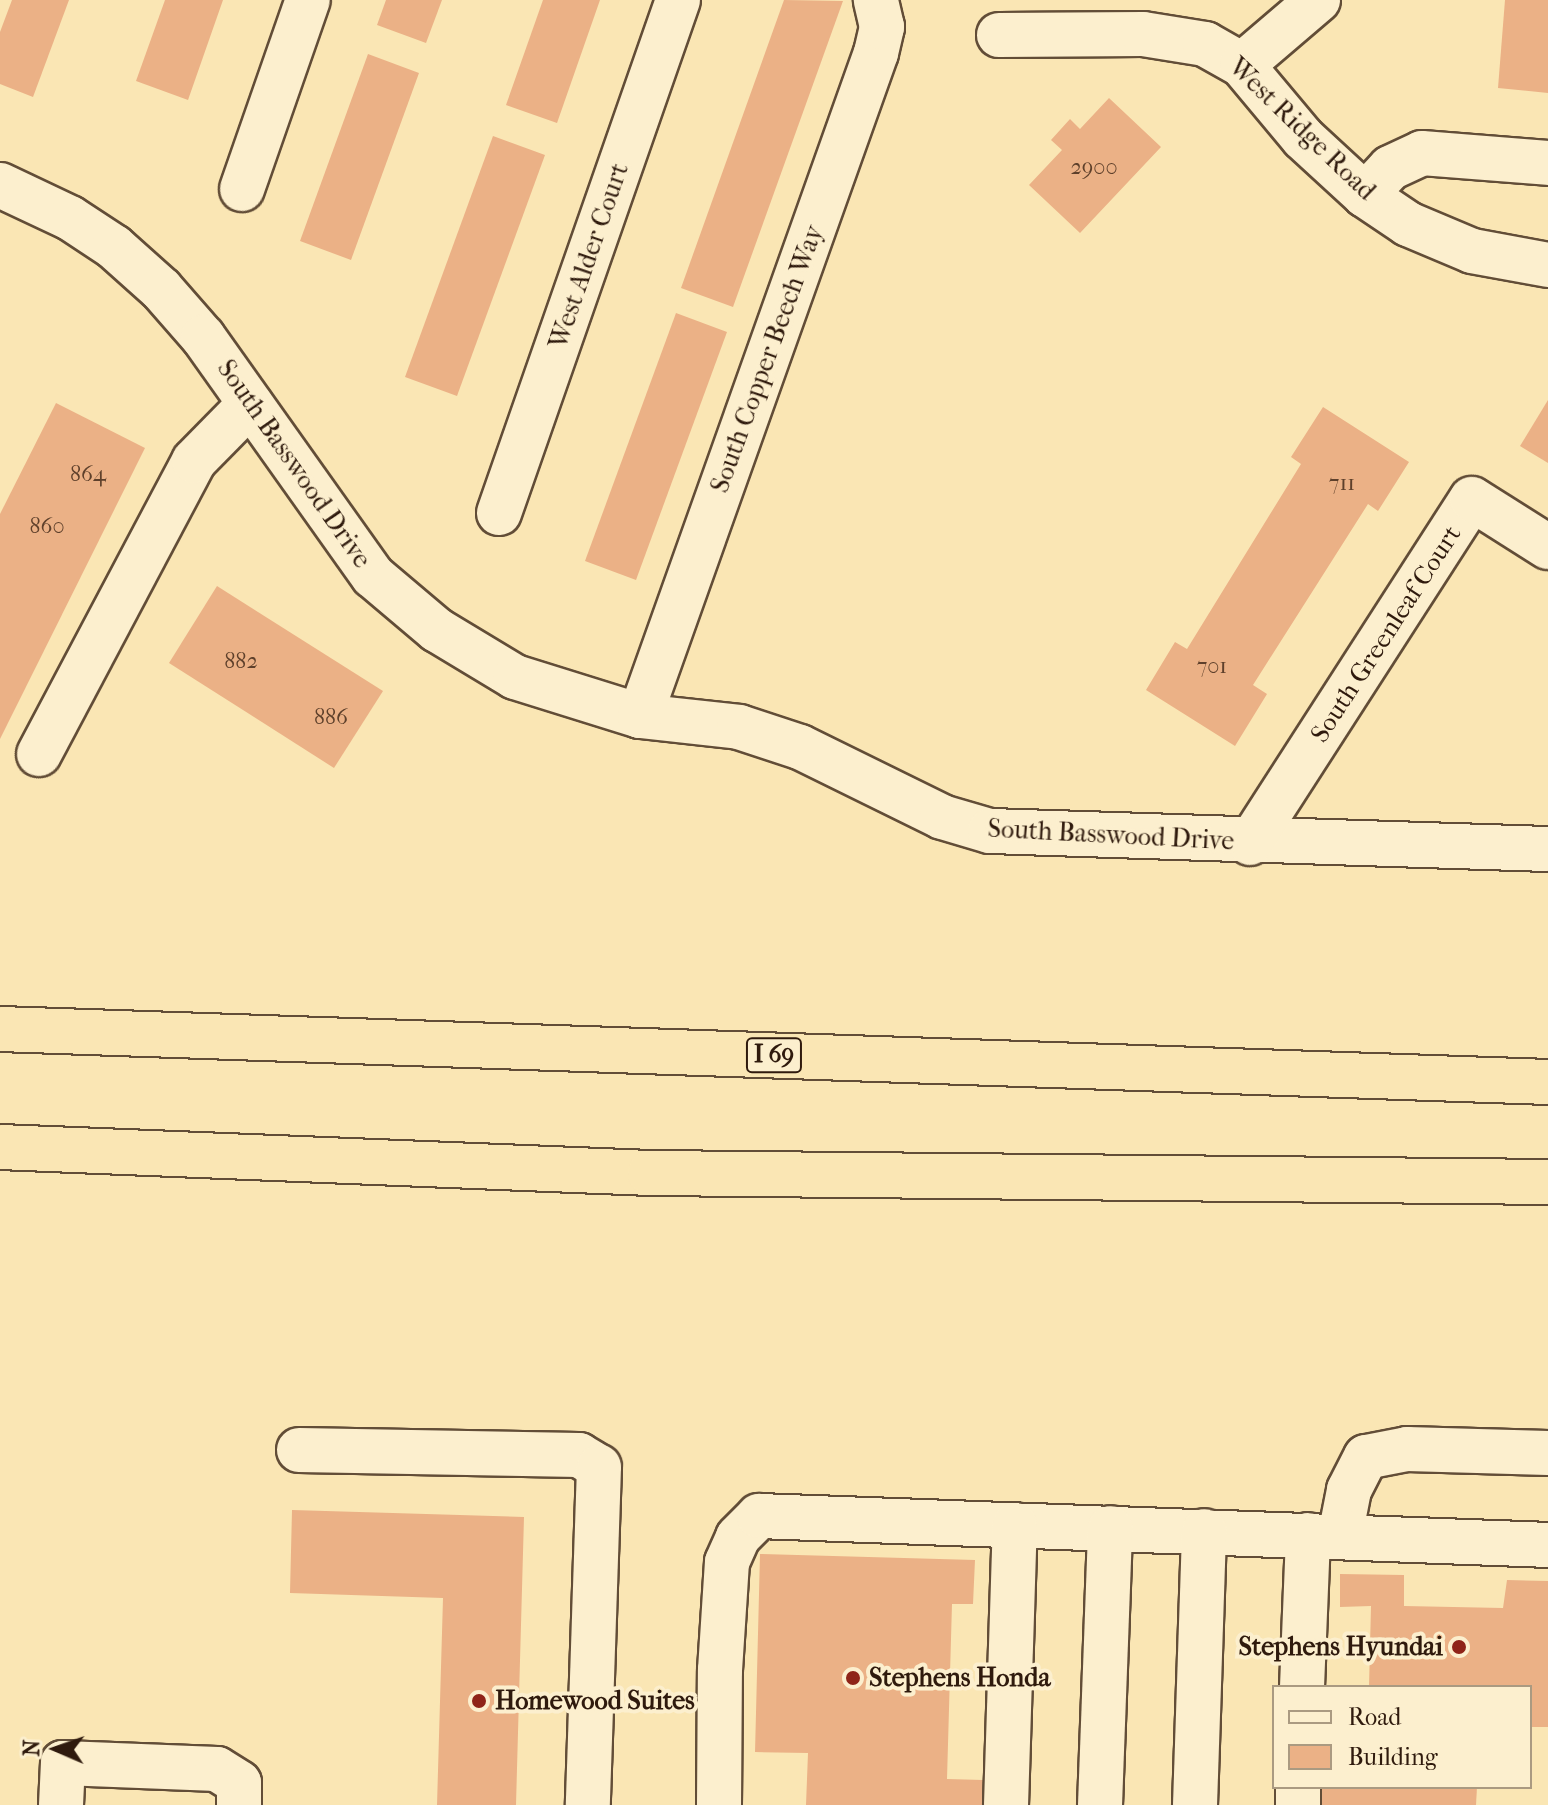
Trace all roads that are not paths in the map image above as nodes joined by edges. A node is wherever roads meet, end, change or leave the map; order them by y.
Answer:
1 (308, 0) edge
2 (678, 0) edge
3 (876, 0) edge
4 (1318, 0) edge
5 (999, 35) dead end
6 (1242, 65) junction
7 (1548, 163) edge
8 (0, 185) edge
9 (242, 189) dead end
10 (1365, 195) junction
11 (1548, 265) edge
12 (250, 404) junction
13 (499, 513) dead end
14 (1548, 547) edge
15 (640, 716) junction
16 (39, 754) dead end
17 (1250, 843) junction
18 (1548, 849) edge
19 (0, 1029) edge
20 (1548, 1082) edge
21 (0, 1147) edge
22 (1548, 1182) edge
23 (299, 1450) dead end
24 (1548, 1453) edge
25 (1015, 1525) junction
26 (1110, 1528) junction
27 (1204, 1531) junction
28 (1324, 1535) junction
29 (1548, 1545) edge
30 (1302, 1685) edge
31 (61, 1805) edge
32 (239, 1805) edge
33 (588, 1805) edge
34 (719, 1805) edge
35 (1006, 1805) edge
36 (1100, 1805) edge
37 (1195, 1805) edge

1 - 9 street
2 - 13 street, West Alder Court
3 - 15 street, South Copper Beech Way
4 - 6 street
5 - 6 street, West Ridge Road
6 - 10 street, West Ridge Road
7 - 10 street
8 - 12 street, South Basswood Drive
10 - 11 street, West Ridge Road
12 - 15 street, South Basswood Drive
12 - 16 street
14 - 17 street, South Greenleaf Court
15 - 17 street, South Basswood Drive
17 - 18 street, South Basswood Drive
19 - 20 highway, I 69
21 - 22 highway
23 - 33 street
24 - 28 street
25 - 26 street
25 - 34 street
25 - 35 street
26 - 27 street
26 - 36 street
27 - 28 street
27 - 37 street
28 - 29 street
28 - 30 street
31 - 32 street

